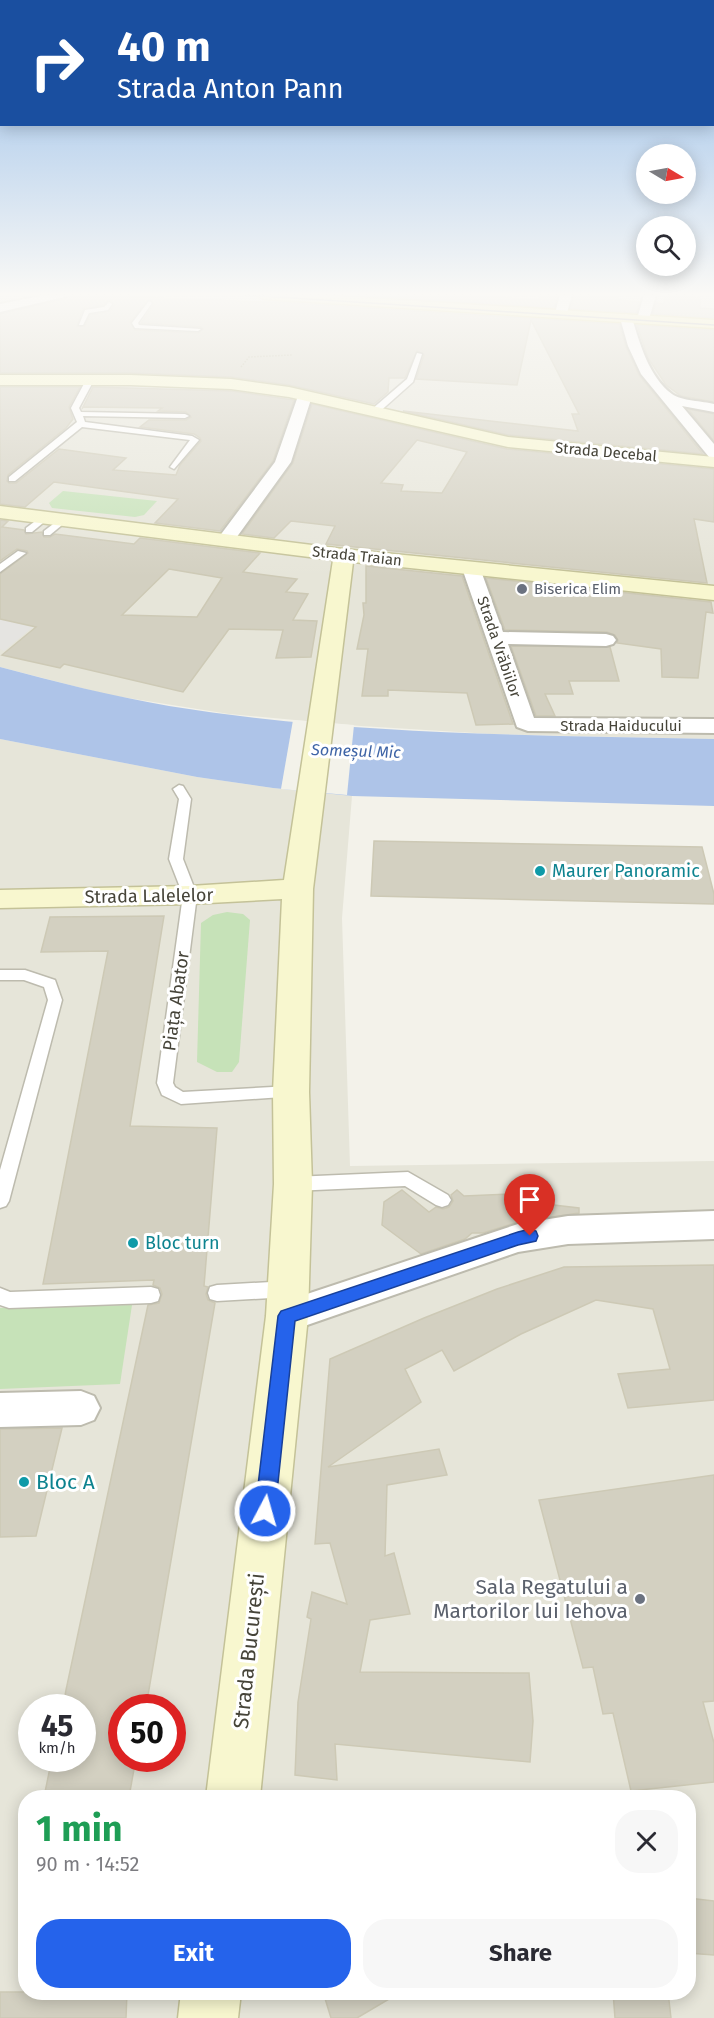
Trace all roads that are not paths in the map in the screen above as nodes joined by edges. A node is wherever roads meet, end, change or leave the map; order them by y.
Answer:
1 (85, 389) edge
2 (263, 389) edge
3 (400, 389) edge
4 (661, 389) edge
5 (305, 396) junction
6 (670, 399) junction
7 (714, 408) edge
8 (375, 412) junction
9 (77, 414) junction
10 (185, 416) dead end
11 (80, 424) junction
12 (714, 454) edge
13 (714, 462) edge
14 (174, 467) dead end
15 (12, 479) dead end
16 (0, 512) edge
17 (52, 524) junction
18 (29, 530) dead end
19 (225, 541) junction
20 (21, 553) dead end
21 (344, 555) junction
22 (471, 568) junction
23 (0, 570) edge
24 (714, 593) edge
25 (496, 638) junction
26 (606, 640) dead end
27 (528, 724) joint
28 (714, 726) edge
29 (179, 789) dead end
30 (298, 889) junction
31 (189, 896) junction
32 (0, 899) edge
33 (0, 975) edge
34 (291, 1092) junction
35 (293, 1184) junction
36 (442, 1200) dead end
37 (0, 1201) edge
38 (714, 1225) edge
39 (217, 1293) dead end
40 (151, 1295) dead end
41 (0, 1296) edge
42 (287, 1303) junction
43 (81, 1408) dead end
44 (0, 1410) edge
45 (234, 1790) edge
46 (210, 2000) edge
47 (208, 2018) edge

1 - 9 lane
2 - 5 main road, Strada Decebal
3 - 8 lane
4 - 6 street
5 - 8 main road, Strada Decebal
5 - 19 street
6 - 7 street
6 - 12 street
8 - 13 main road, Strada Decebal
9 - 10 lane
9 - 11 lane
11 - 14 lane
11 - 15 lane
16 - 17 main road, Strada Traian
17 - 18 lane
17 - 19 main road, Strada Traian
19 - 21 main road, Strada Traian
20 - 23 lane
21 - 22 main road, Strada Traian
21 - 30 main road
22 - 24 main road, Strada Traian
22 - 25 street, Strada Vrăbiilor
25 - 26 street
25 - 27 street, Strada Vrăbiilor
27 - 28 street, Strada Haiducului
29 - 31 lane, Piața Abator
30 - 31 main road, Strada Lalelelor
30 - 34 main road
31 - 32 main road, Strada Lalelelor
31 - 34 lane, Piața Abator
33 - 37 lane
34 - 35 main road
35 - 36 lane
35 - 42 main road
38 - 42 street
39 - 42 lane
40 - 41 lane
42 - 45 main road, Strada București
43 - 44 street
46 - 47 main road

